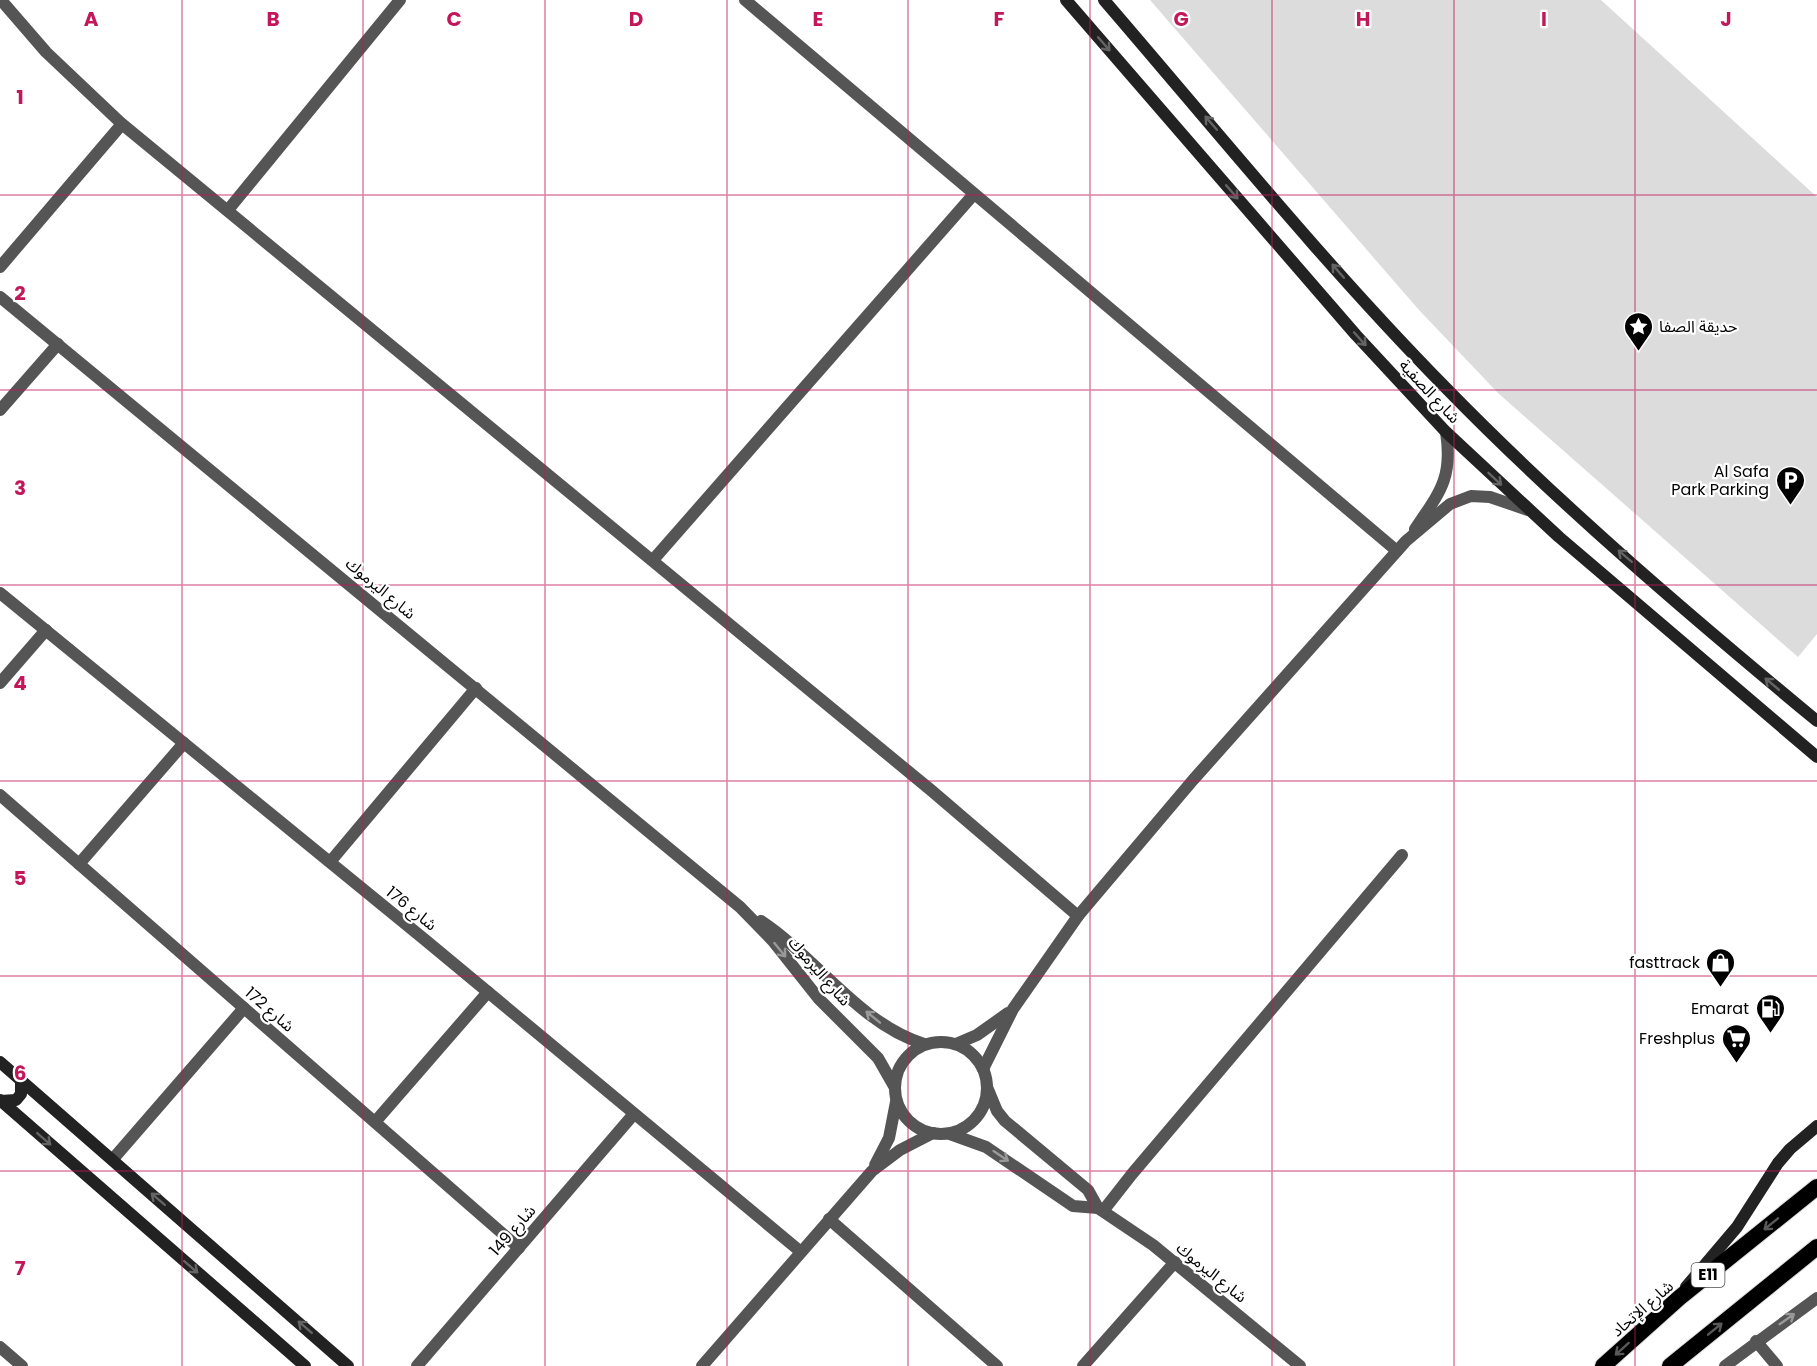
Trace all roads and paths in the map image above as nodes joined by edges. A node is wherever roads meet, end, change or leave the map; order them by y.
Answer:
1 (1, 0) edge
2 (400, 0) edge
3 (746, 0) edge
4 (1066, 0) edge
5 (1104, 0) edge
6 (122, 124) junction
7 (974, 194) junction
8 (228, 210) junction
9 (0, 267) edge
10 (0, 297) edge
11 (58, 344) junction
12 (0, 410) edge
13 (1446, 432) junction
14 (1528, 510) junction
15 (1406, 542) junction
16 (1397, 551) junction
17 (653, 560) junction
18 (0, 593) edge
19 (46, 630) junction
20 (0, 682) edge
21 (476, 688) junction
22 (1817, 721) edge
23 (184, 743) junction
24 (1817, 757) edge
25 (0, 795) edge
26 (1402, 855) dead end
27 (330, 862) junction
28 (79, 864) junction
29 (740, 907) junction
30 (1078, 916) junction
31 (488, 992) junction
32 (244, 1008) junction
33 (1013, 1009) junction
34 (924, 1044) junction
35 (956, 1044) junction
36 (0, 1062) edge
37 (983, 1069) junction
38 (21, 1080) junction
39 (894, 1086) junction
40 (987, 1087) junction
41 (1, 1101) edge
42 (896, 1101) junction
43 (633, 1115) junction
44 (375, 1122) junction
45 (1817, 1126) edge
46 (933, 1133) junction
47 (948, 1133) junction
48 (113, 1159) junction
49 (872, 1171) junction
50 (1817, 1187) edge
51 (1101, 1210) junction
52 (829, 1220) junction
53 (1817, 1247) edge
54 (519, 1248) junction
55 (801, 1252) junction
56 (1175, 1262) junction
57 (1679, 1298) junction
58 (1817, 1298) edge
59 (1756, 1341) junction
60 (0, 1347) edge
61 (21, 1366) edge
62 (305, 1366) edge
63 (348, 1366) edge
64 (417, 1366) edge
65 (702, 1366) edge
66 (997, 1366) edge
67 (1083, 1366) edge
68 (1300, 1366) edge
69 (1603, 1366) edge
70 (1670, 1366) edge
71 (1725, 1366) edge
72 (1777, 1366) edge

1 - 6 street
2 - 8 street
3 - 7 street
4 -> 13 main road, شارع الصفية
22 -> 5 main road, شارع الصفية
6 - 8 street
6 - 9 street
7 - 16 street
7 - 17 street
8 - 17 street
10 - 11 street, شارع اليرموك
11 - 12 street
11 - 21 street, شارع اليرموك
13 -> 14 main road, شارع الصفية
13 - 15 street
14 - 15 street
14 - 24 main road, شارع الصفية
15 - 16 street
16 - 30 street
17 - 30 street
18 - 19 street, شارع 176
19 - 20 street
19 - 23 street, شارع 176
21 - 27 street
21 - 29 street, شارع اليرموك
23 - 27 street, شارع 176
23 - 28 street
25 - 28 street, شارع 172
26 - 51 street
27 - 31 street, شارع 176
28 - 32 street, شارع 172
34 -> 29 street, شارع اليرموك
29 -> 39 street, شارع اليرموك
30 - 33 street
31 - 43 street, شارع 176
31 - 44 street
32 - 44 street, شارع 172
32 - 48 street
33 - 35 street
33 - 37 street
34 - 35 street
34 - 39 street
35 - 37 street
36 - 38 main road
37 - 40 street
38 - 41 main road
38 - 48 main road
39 - 42 street
40 - 47 street
40 - 51 street, شارع اليرموك
41 -> 62 main road
42 - 46 street
42 - 49 street
43 - 54 street, شارع 149
43 - 55 street, شارع 176
44 - 54 street, شارع 172
45 - 57 main road
46 - 47 street
46 - 49 street
47 -> 51 street, شارع اليرموك
63 -> 48 main road
49 - 52 street
50 -> 57 highway, شارع الإتحاد / E11
51 - 56 street, شارع اليرموك
52 - 55 street
52 - 66 street
70 -> 53 highway
54 - 64 street, شارع 149
55 - 65 street
56 - 67 street
56 - 68 street, شارع اليرموك
57 -> 69 highway, شارع الإتحاد / E11
59 -> 58 street
59 - 71 street
59 - 72 street
60 - 61 street

